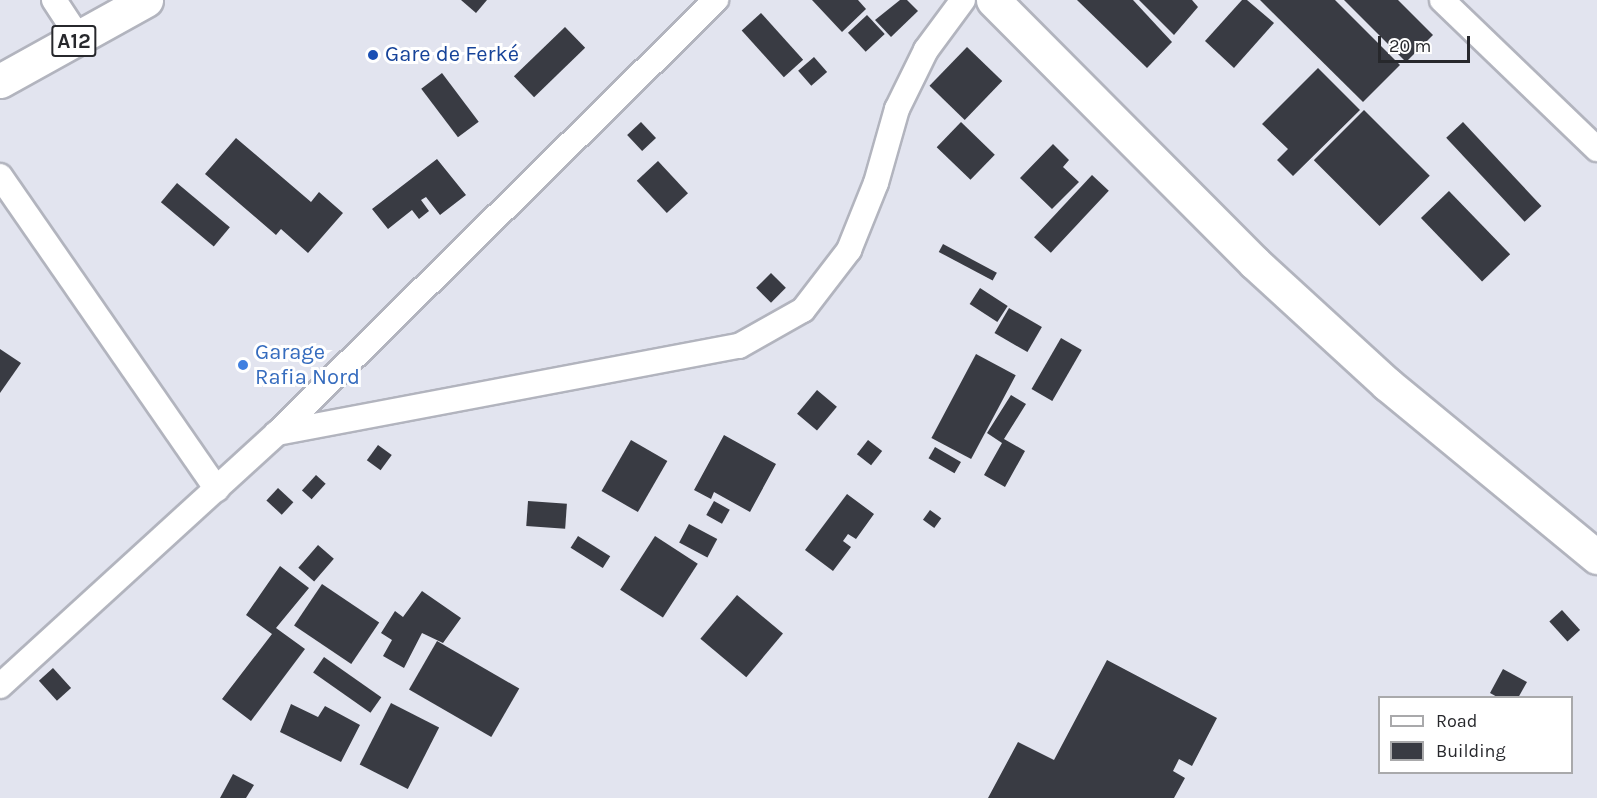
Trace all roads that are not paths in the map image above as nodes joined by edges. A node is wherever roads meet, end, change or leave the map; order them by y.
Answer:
1 (54, 0) edge
2 (146, 0) edge
3 (716, 0) edge
4 (963, 0) edge
5 (993, 0) edge
6 (1442, 0) edge
7 (79, 39) junction
8 (0, 81) edge
9 (1597, 149) edge
10 (0, 176) edge
11 (277, 433) junction
12 (217, 489) junction
13 (1597, 557) edge
14 (0, 686) edge

1 - 7 street
2 - 7 street, A12
3 - 11 street
4 - 11 street
5 - 13 street
6 - 9 street
7 - 8 street, A12
10 - 12 street
11 - 12 street
12 - 14 street

